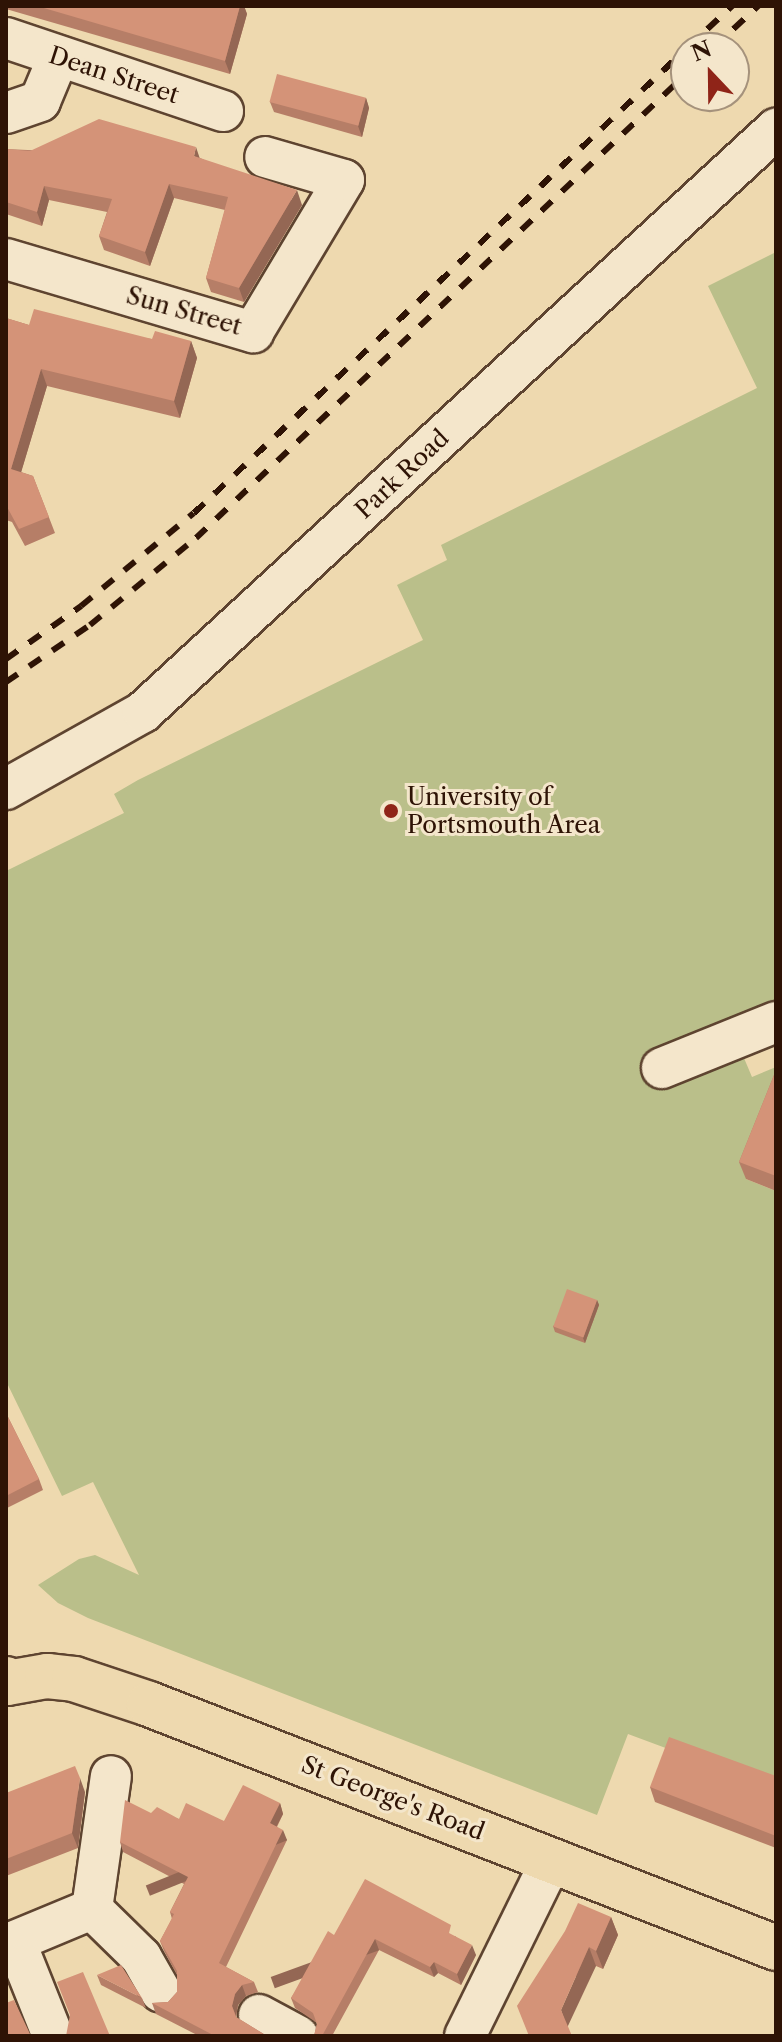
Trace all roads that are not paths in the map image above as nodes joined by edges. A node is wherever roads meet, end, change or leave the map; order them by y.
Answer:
1 (6, 38) edge
2 (58, 58) junction
3 (223, 111) dead end
4 (6, 113) edge
5 (776, 129) edge
6 (265, 157) dead end
7 (6, 259) edge
8 (6, 789) edge
9 (776, 1022) edge
10 (662, 1068) dead end
11 (6, 1682) edge
12 (111, 1776) dead end
13 (552, 1859) junction
14 (92, 1909) junction
15 (776, 1948) edge
16 (161, 1992) dead end
17 (259, 2015) dead end
18 (53, 2036) edge
19 (298, 2036) edge
20 (465, 2036) edge

1 - 2 street, Dean Street
2 - 3 street, Dean Street
2 - 4 street
5 - 8 street, Park Road
6 - 7 street, Sun Street
9 - 10 street
11 - 13 main road, St George's Road
12 - 14 street
13 - 15 main road, St George's Road
13 - 20 street
14 - 16 street
14 - 18 street
17 - 19 street

